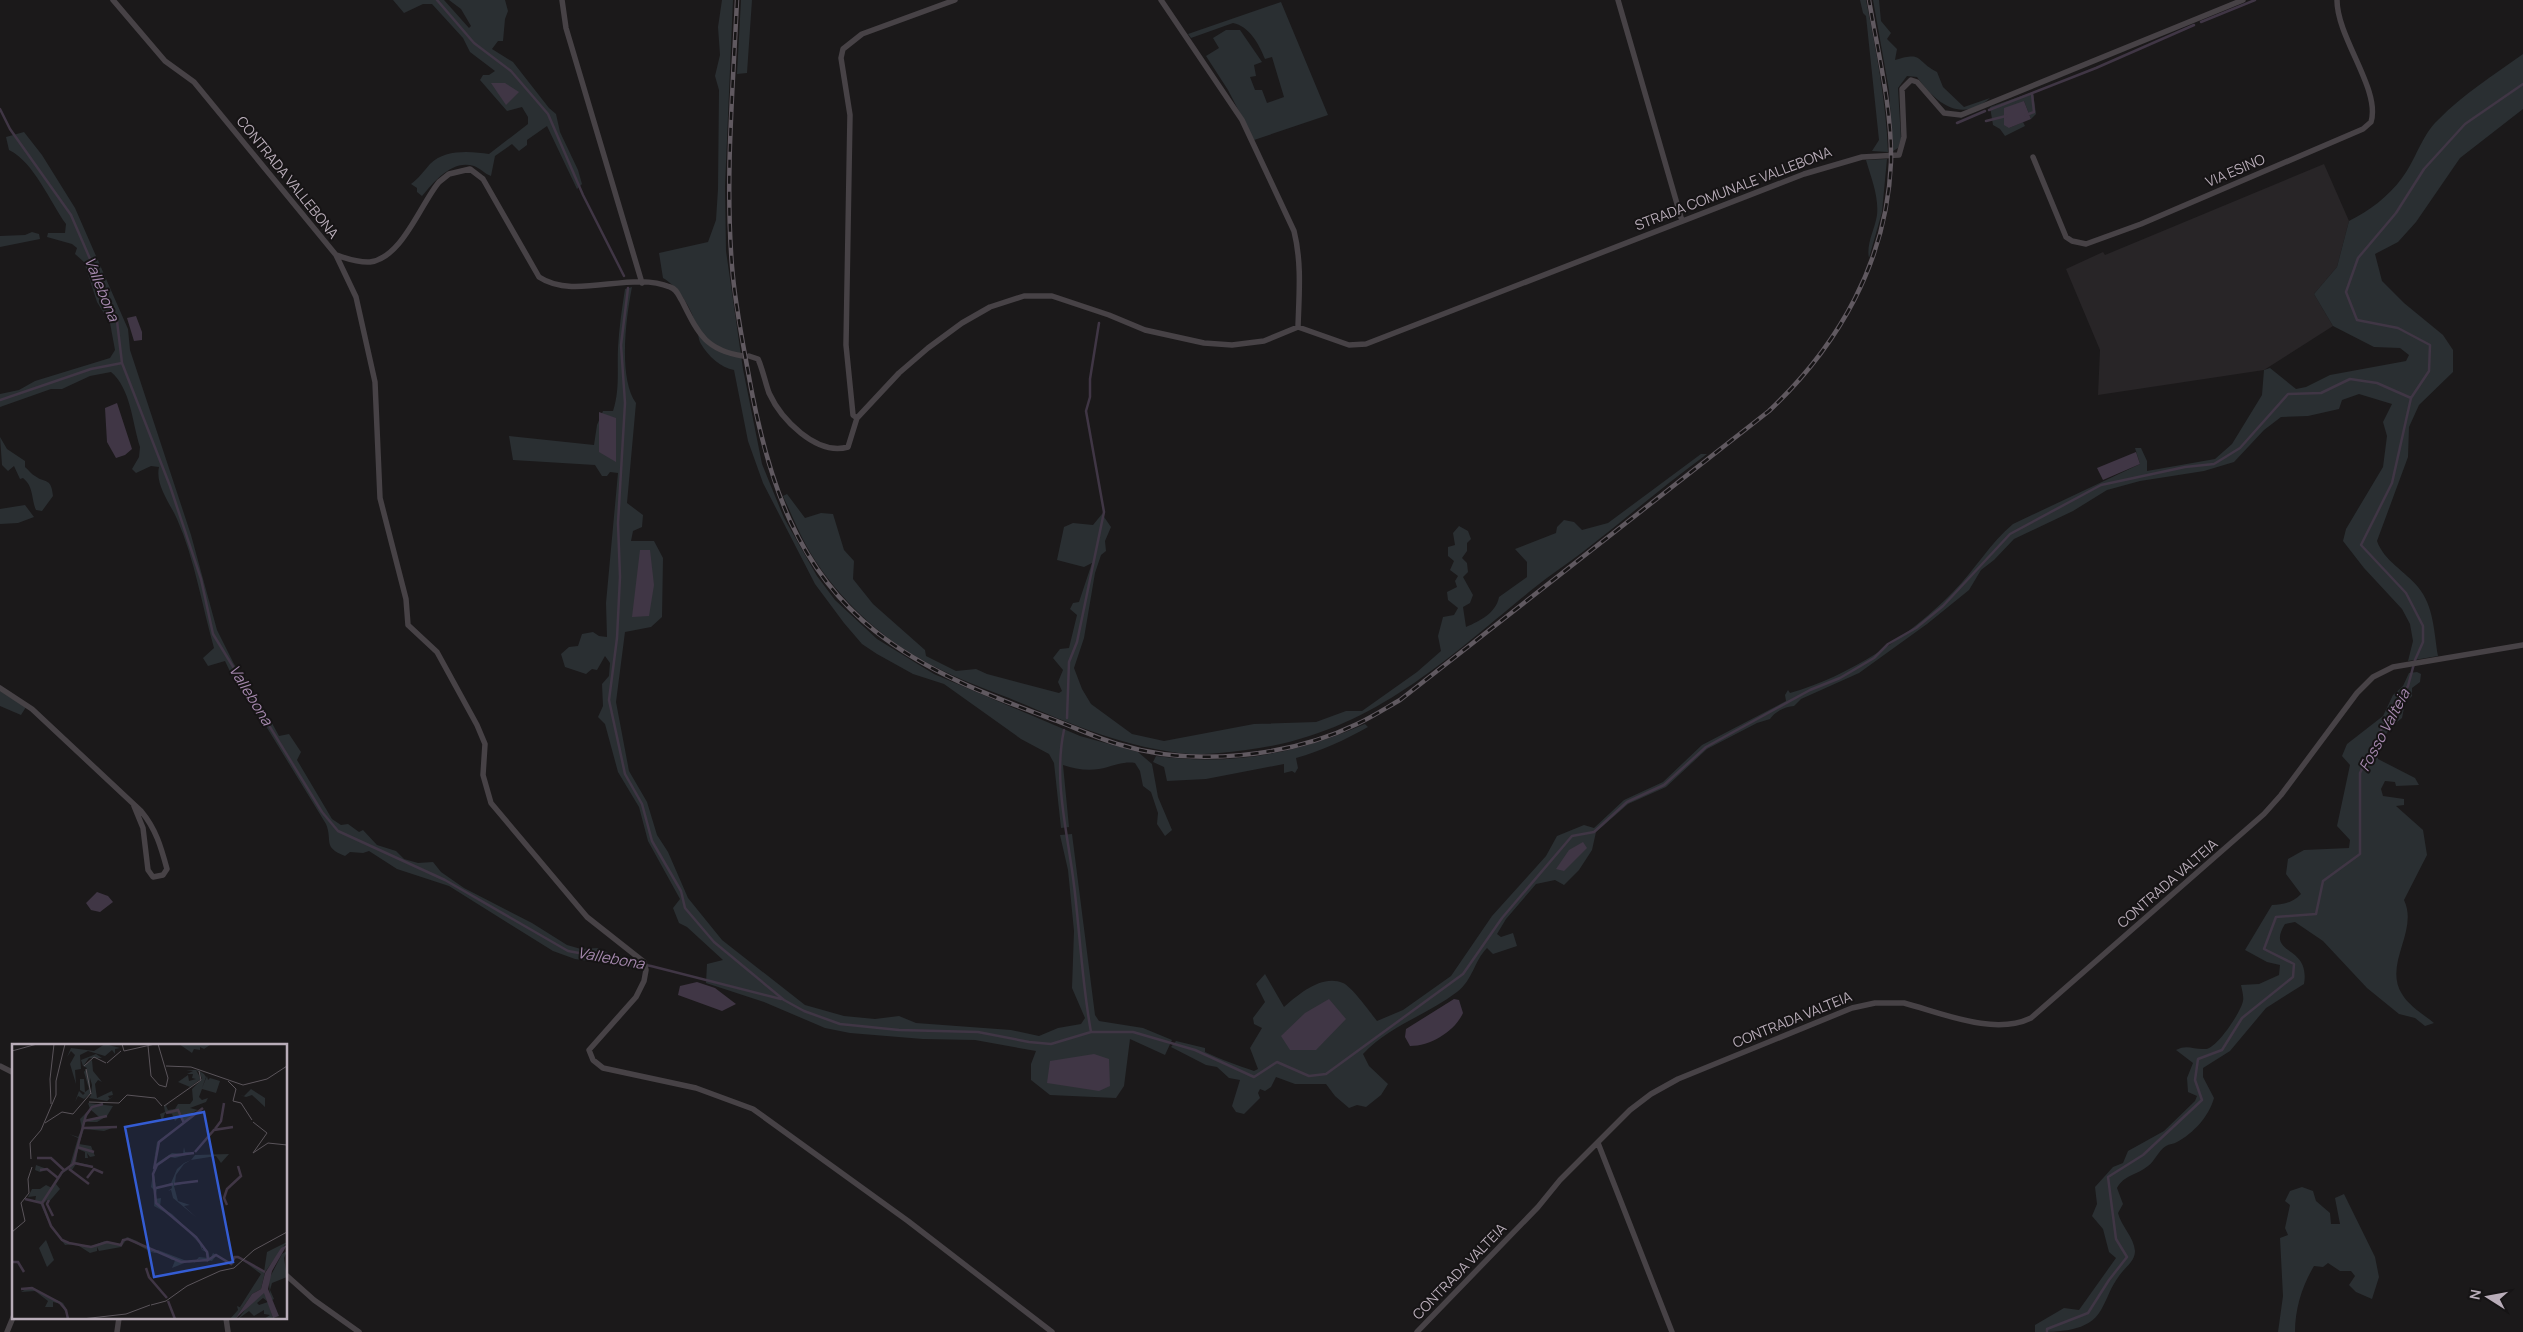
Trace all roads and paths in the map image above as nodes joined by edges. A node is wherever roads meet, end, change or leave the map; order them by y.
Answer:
1 (112, 0) edge
2 (562, 0) edge
3 (955, 0) edge
4 (1161, 0) edge
5 (1618, 0) edge
6 (2243, 0) edge
7 (2337, 0) edge
8 (2032, 158) dead end
9 (1682, 221) junction
10 (336, 255) junction
11 (642, 283) junction
12 (1298, 327) junction
13 (857, 418) junction
14 (2523, 645) edge
15 (0, 688) edge
16 (134, 806) junction
17 (0, 1066) edge
18 (12, 1071) edge
19 (1598, 1143) junction
20 (288, 1277) edge
21 (12, 1320) edge
22 (119, 1320) edge
23 (7, 1332) edge
24 (117, 1332) edge
25 (359, 1332) edge
26 (1052, 1332) edge
27 (1417, 1332) edge
28 (1672, 1332) edge

1 - 10 street, CONTRADA VALLEBONA
2 - 11 street
3 - 13 street
4 - 12 street
5 - 9 street
6 - 9 street, STRADA COMUNALE VALLEBONA
7 - 8 street, VIA ESINO
9 - 12 street, STRADA COMUNALE VALLEBONA
10 - 11 street, CONTRADA VALLEBONA
10 - 26 street
11 - 13 street, CONTRADA VALLEBONA
12 - 13 street, CONTRADA VALLEBONA
14 - 19 street, CONTRADA VALTEIA
15 - 16 street
16 - 16 street
17 - 18 street
19 - 27 street, CONTRADA VALTEIA
19 - 28 street
20 - 25 street
21 - 23 street
22 - 24 street

